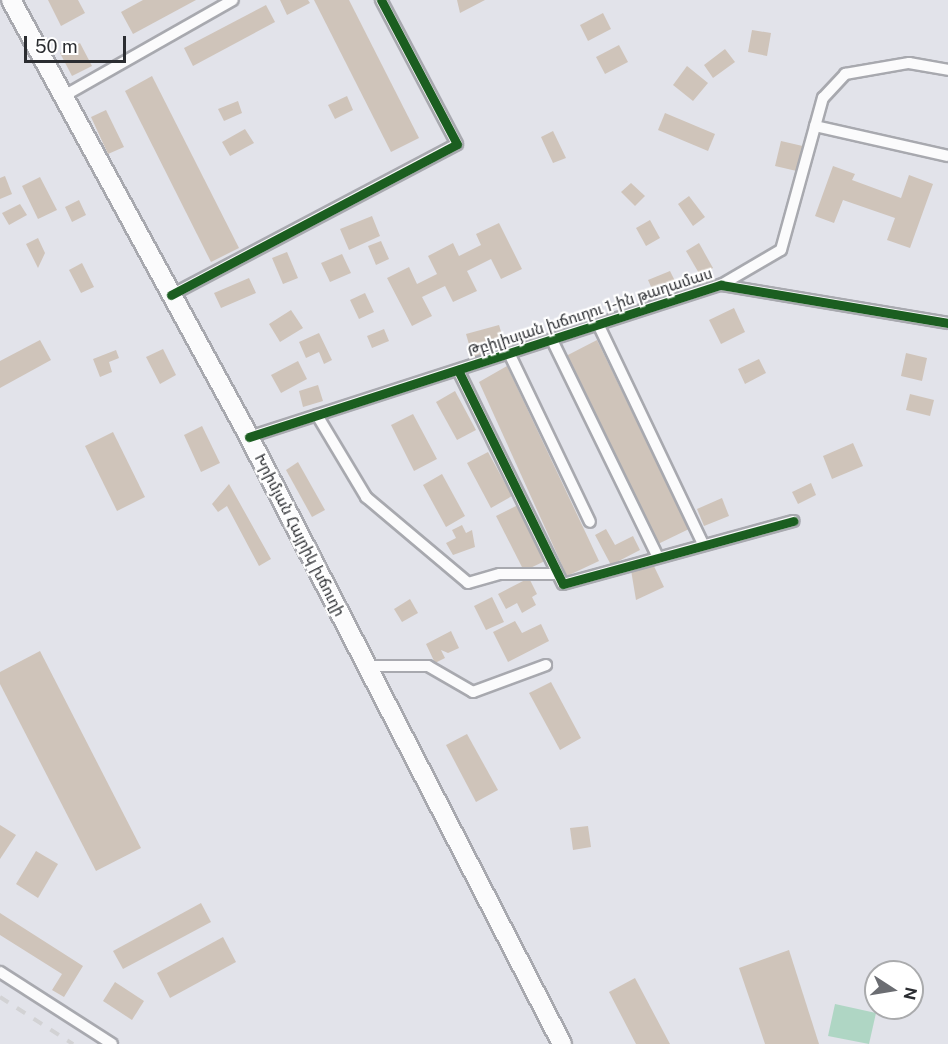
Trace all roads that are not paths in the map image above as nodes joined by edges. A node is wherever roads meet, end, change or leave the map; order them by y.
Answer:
1 (11, 0) edge
2 (233, 0) edge
3 (381, 0) edge
4 (948, 70) edge
5 (64, 96) junction
6 (815, 126) junction
7 (948, 156) edge
8 (721, 285) junction
9 (171, 294) junction
10 (948, 323) edge
11 (599, 326) junction
12 (552, 339) junction
13 (509, 353) junction
14 (458, 370) junction
15 (317, 415) junction
16 (249, 437) junction
17 (794, 521) dead end
18 (590, 522) dead end
19 (704, 544) junction
20 (657, 555) junction
21 (557, 574) junction
22 (546, 665) dead end
23 (367, 666) junction
24 (0, 972) edge
25 (111, 1044) edge
26 (562, 1044) edge

1 - 5 highway, Խրիմյան Հայրիկ խճուղի
2 - 5 street
3 - 9 street
4 - 6 street
5 - 9 highway, Խրիմյան Հայրիկ խճուղի
6 - 7 street
6 - 8 street
8 - 10 street, Թբիլիսյան խճուղու 1-ին թաղամաս
8 - 11 street, Թբիլիսյան խճուղու 1-ին թաղամաս
9 - 16 highway, Խրիմյան Հայրիկ խճուղի
11 - 12 street, Թբիլիսյան խճուղու 1-ին թաղամաս
11 - 19 street
12 - 13 street, Թբիլիսյան խճուղու 1-ին թաղամաս
12 - 20 street
13 - 14 street, Թբիլիսյան խճուղու 1-ին թաղամաս
13 - 18 street
14 - 15 street, Թբիլիսյան խճուղու 1-ին թաղամաս
14 - 21 street
15 - 16 street, Թբիլիսյան խճուղու 1-ին թաղամաս
15 - 21 street
16 - 23 highway, Խրիմյան Հայրիկ խճուղի
17 - 19 street
19 - 20 street
20 - 21 street
22 - 23 street
23 - 26 highway, Խրիմյան Հայրիկ խճուղի
24 - 25 street

